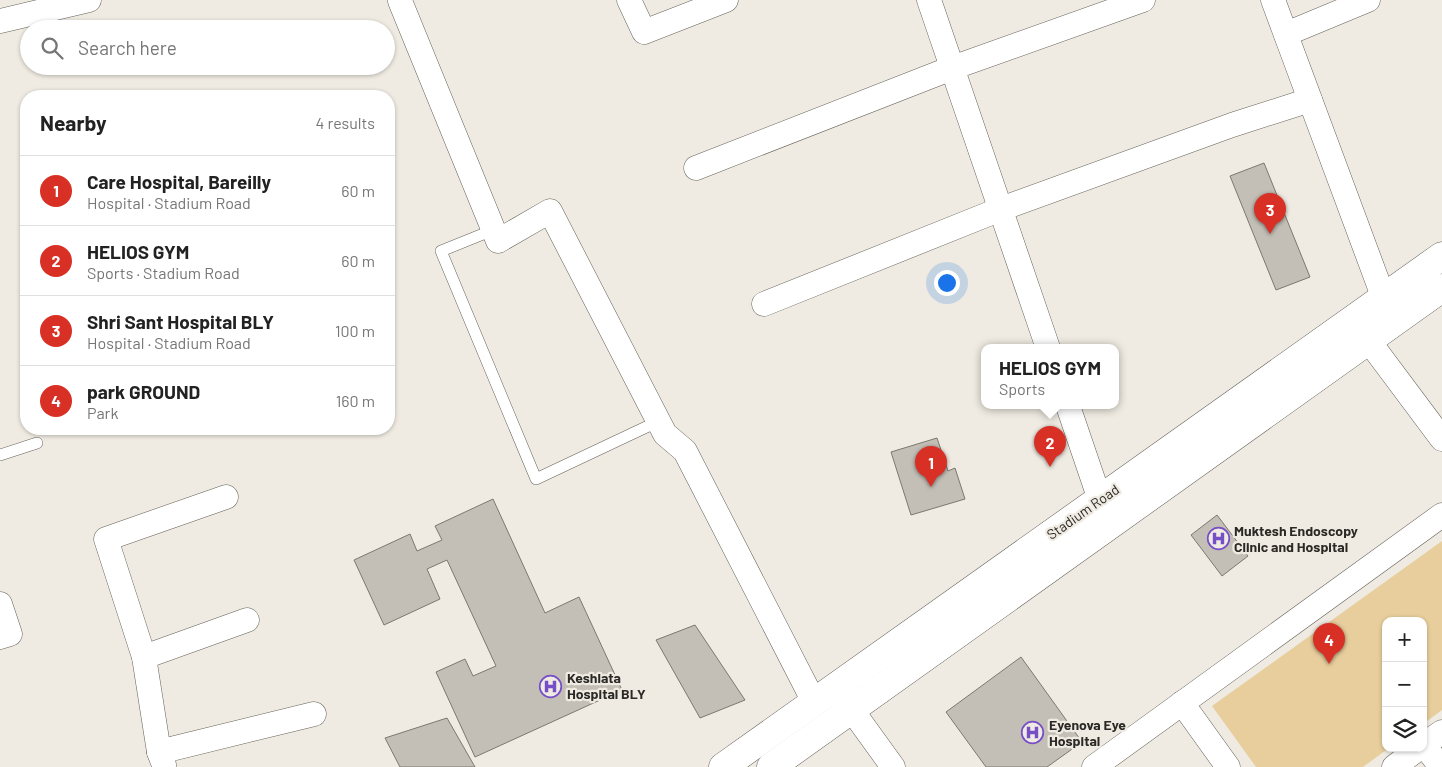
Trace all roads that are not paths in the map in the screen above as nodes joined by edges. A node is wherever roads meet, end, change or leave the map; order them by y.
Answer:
1 (89, 0) edge
2 (629, 0) edge
3 (726, 0) edge
4 (929, 0) edge
5 (1143, 0) edge
6 (1273, 0) edge
7 (1368, 0) edge
8 (400, 1) dead end
9 (0, 21) edge
10 (1286, 34) junction
11 (952, 68) junction
12 (1310, 100) junction
13 (696, 168) dead end
14 (1000, 209) junction
15 (493, 230) junction
16 (1442, 256) edge
17 (1442, 288) edge
18 (1384, 298) junction
19 (764, 304) dead end
20 (1393, 323) junction
21 (1363, 328) junction
22 (1047, 344) edge
23 (1069, 409) edge
24 (659, 421) junction
25 (1442, 439) edge
26 (37, 443) dead end
27 (0, 455) edge
28 (226, 497) dead end
29 (1100, 500) junction
30 (1442, 515) edge
31 (0, 604) edge
32 (247, 620) dead end
33 (0, 637) edge
34 (144, 657) junction
35 (836, 687) junction
36 (814, 702) junction
37 (1182, 703) junction
38 (852, 710) junction
39 (314, 714) dead end
40 (1427, 742) edge
41 (1414, 752) edge
42 (161, 759) edge
43 (1109, 763) edge
44 (723, 767) edge
45 (771, 767) edge
46 (893, 767) edge
47 (1228, 767) edge
48 (1394, 767) edge
49 (1442, 767) edge

1 - 9 street
2 - 3 street
4 - 11 street
5 - 11 street
6 - 10 street
7 - 10 street
8 - 15 street
10 - 12 street
11 - 13 street
11 - 14 street
12 - 14 street
12 - 18 street
14 - 19 street
14 - 22 street
15 - 24 street
15 - 24 lane
16 - 18 main road, Stadium Road
17 - 20 main road, Stadium Road
18 - 20 street
18 - 21 main road, Stadium Road
20 - 21 main road, Stadium Road
21 - 25 street
21 - 29 main road, Stadium Road
21 - 38 main road, Stadium Road
23 - 29 street
24 - 36 street
26 - 27 lane
28 - 34 street
29 - 35 main road, Stadium Road
30 - 37 street
31 - 33 street
32 - 34 street
34 - 42 street
35 - 36 main road, Stadium Road
35 - 38 street
36 - 44 main road, Stadium Road
37 - 43 street
37 - 47 street
38 - 45 main road, Stadium Road
38 - 46 street
39 - 42 street
40 - 49 street
41 - 48 street

